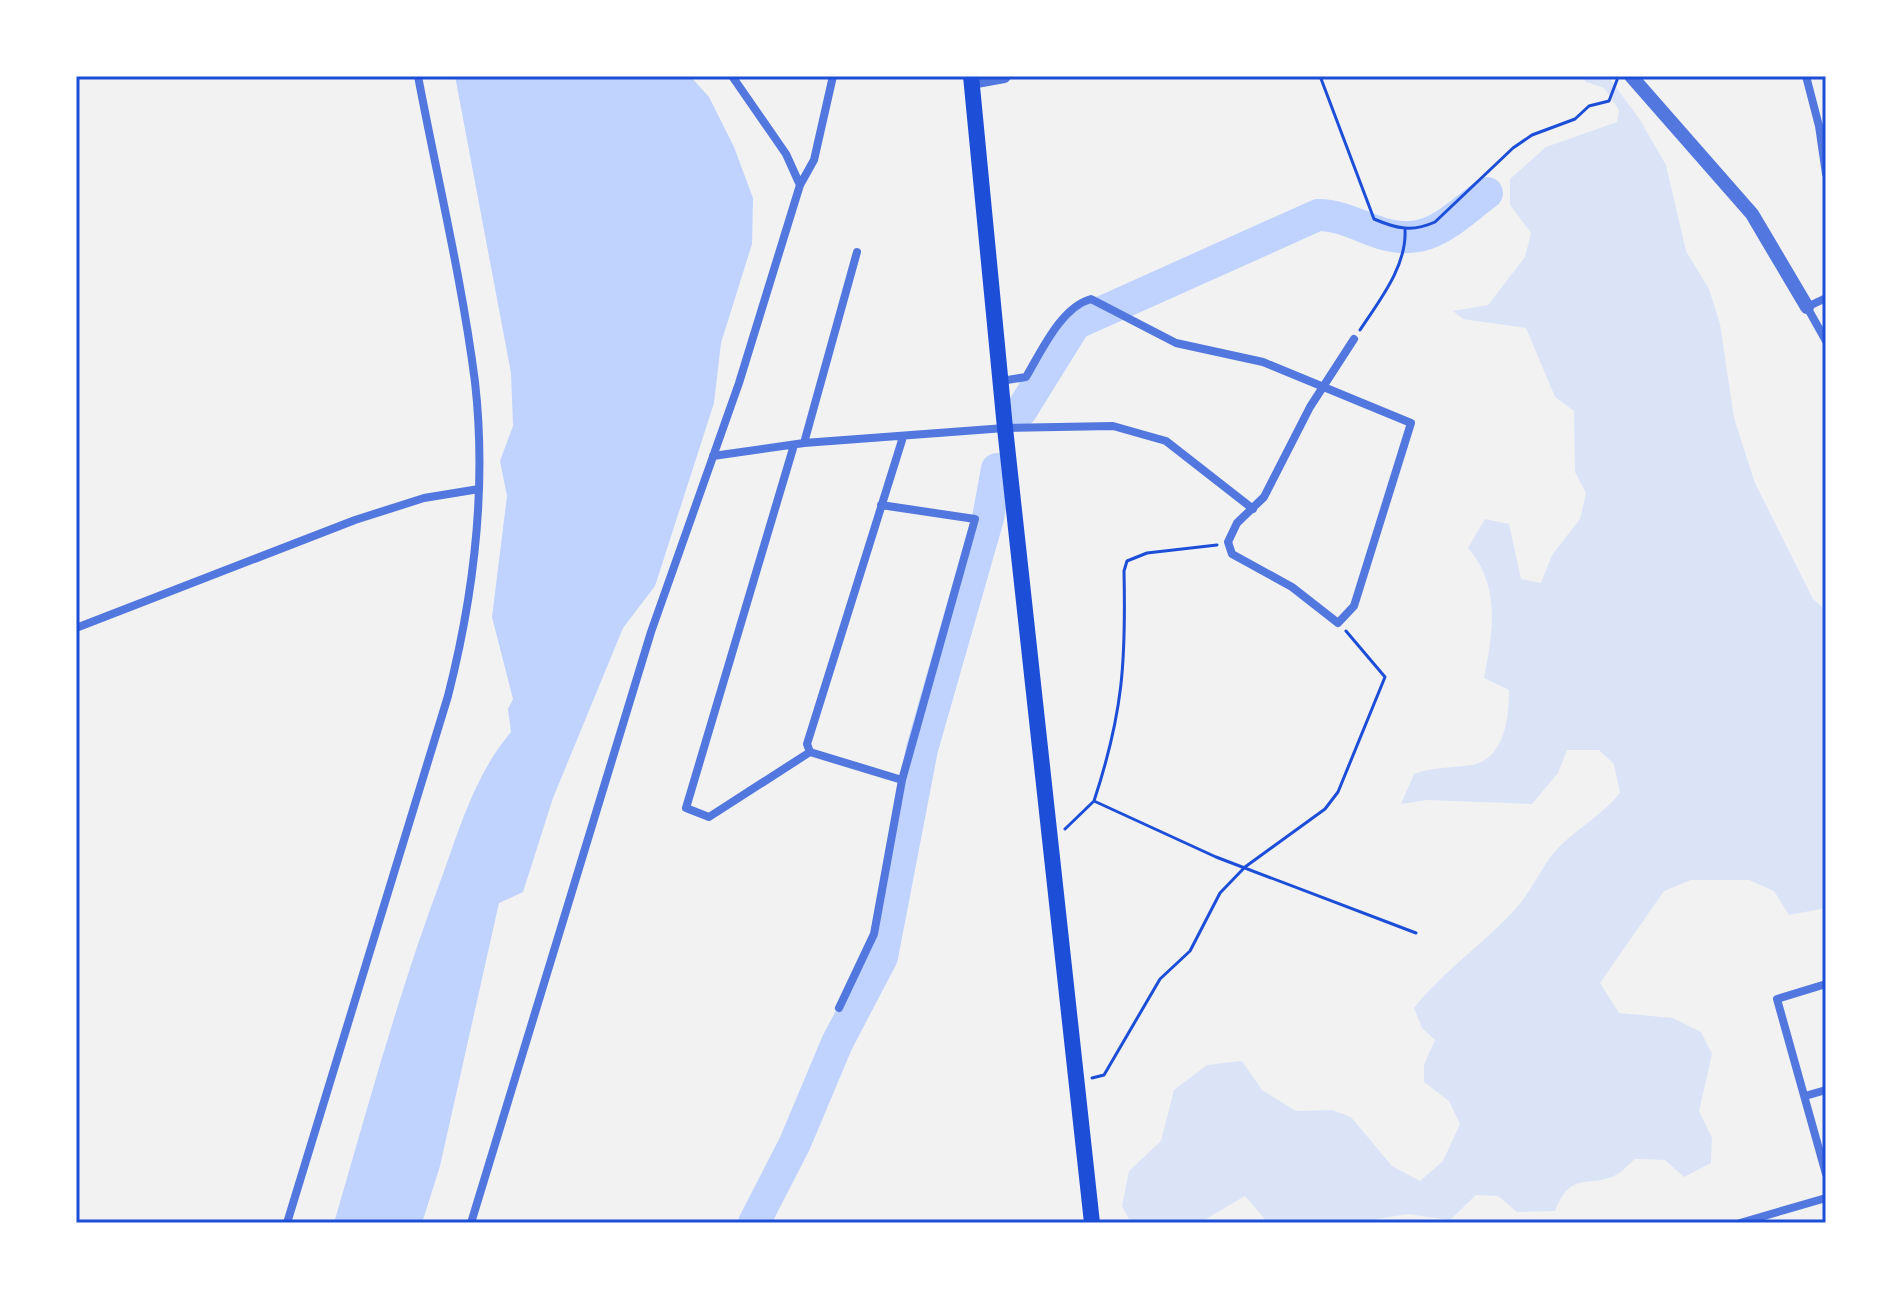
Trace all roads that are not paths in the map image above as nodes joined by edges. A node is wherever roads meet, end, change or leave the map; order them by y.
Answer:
1 (418, 76) edge
2 (732, 76) edge
3 (833, 76) edge
4 (1004, 76) edge
5 (1631, 76) edge
6 (1806, 76) edge
7 (971, 79) edge
8 (1826, 174) edge
9 (800, 185) junction
10 (857, 252) dead end
11 (1826, 298) edge
12 (1807, 307) junction
13 (1354, 339) road end
14 (1826, 341) edge
15 (1001, 381) junction
16 (1323, 386) junction
17 (1005, 428) junction
18 (903, 437) junction
19 (799, 444) junction
20 (713, 456) junction
21 (479, 489) junction
22 (881, 505) junction
23 (1253, 509) junction
24 (76, 628) edge
25 (810, 752) junction
26 (902, 780) junction
27 (1826, 984) edge
28 (839, 1008) dead end
29 (1826, 1090) edge
30 (1805, 1096) junction
31 (1826, 1174) edge
32 (1826, 1198) edge
33 (287, 1223) edge
34 (471, 1223) edge
35 (1092, 1223) edge
36 (1740, 1223) edge

1 - 21 street
2 - 9 street
3 - 9 street
4 - 7 street
5 - 12 street
6 - 8 street
7 - 15 main road
9 - 20 street
10 - 19 street
11 - 12 street
12 - 14 street
13 - 16 street
15 - 16 street
15 - 17 main road
16 - 23 street
16 - 23 street
17 - 18 street
17 - 23 street
17 - 35 main road
18 - 19 street
18 - 22 street
19 - 20 street
19 - 25 street
20 - 34 street
21 - 24 street
21 - 33 street
22 - 25 street
22 - 26 street
25 - 26 street
26 - 28 street
27 - 30 street
29 - 30 street
30 - 31 street
32 - 36 street

